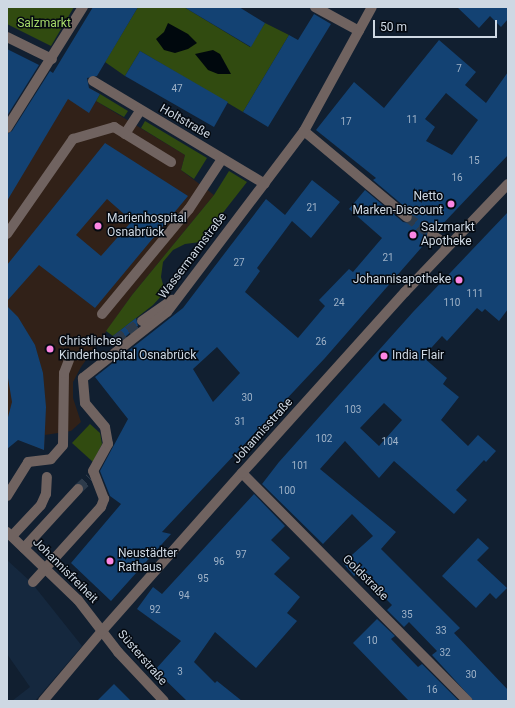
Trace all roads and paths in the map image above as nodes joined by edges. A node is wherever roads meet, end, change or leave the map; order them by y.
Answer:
1 (83, 7) edge
2 (315, 7) edge
3 (372, 7) edge
4 (359, 31) junction
5 (7, 37) edge
6 (52, 58) junction
7 (93, 82) dead end
8 (140, 111) junction
9 (7, 128) edge
10 (304, 131) junction
11 (125, 134) junction
12 (222, 159) junction
13 (171, 162) dead end
14 (265, 184) junction
15 (508, 184) edge
16 (407, 217) tunnel mouth
17 (7, 234) edge
18 (432, 235) tunnel mouth
19 (448, 245) junction
20 (181, 294) junction
21 (102, 314) dead end
22 (142, 321) tunnel mouth
23 (69, 360) dead end
24 (242, 473) junction
25 (47, 478) dead end
26 (78, 489) tunnel mouth
27 (7, 496) edge
28 (9, 534) edge
29 (24, 548) junction
30 (46, 568) junction
31 (33, 582) dead end
32 (102, 631) junction
33 (43, 701) edge
34 (164, 701) edge
35 (468, 701) edge

1 - 6 street
2 - 4 street
3 - 4 street, Wassermannstraße
4 - 10 street, Wassermannstraße
5 - 6 street
6 - 9 street
7 - 8 street, Holtstraße
8 - 11 street
8 - 12 street, Holtstraße
10 - 14 street, Wassermannstraße
10 - 16 street
11 - 13 street
11 - 17 street
12 - 14 street, Holtstraße
12 - 21 street
14 - 20 street, Wassermannstraße
15 - 19 street, Johannisstraße
18 - 19 street
19 - 24 street, Johannisstraße
20 - 22 street
20 - 30 street, Wassermannstraße
23 - 27 street
24 - 32 street, Johannisstraße
24 - 35 street, Goldstraße
25 - 28 street
26 - 29 street
28 - 29 street, Johannisfreiheit
29 - 30 street, Johannisfreiheit
30 - 31 street
30 - 32 street, Johannisfreiheit
32 - 33 street, Johannisstraße
32 - 34 street, Süsterstraße

